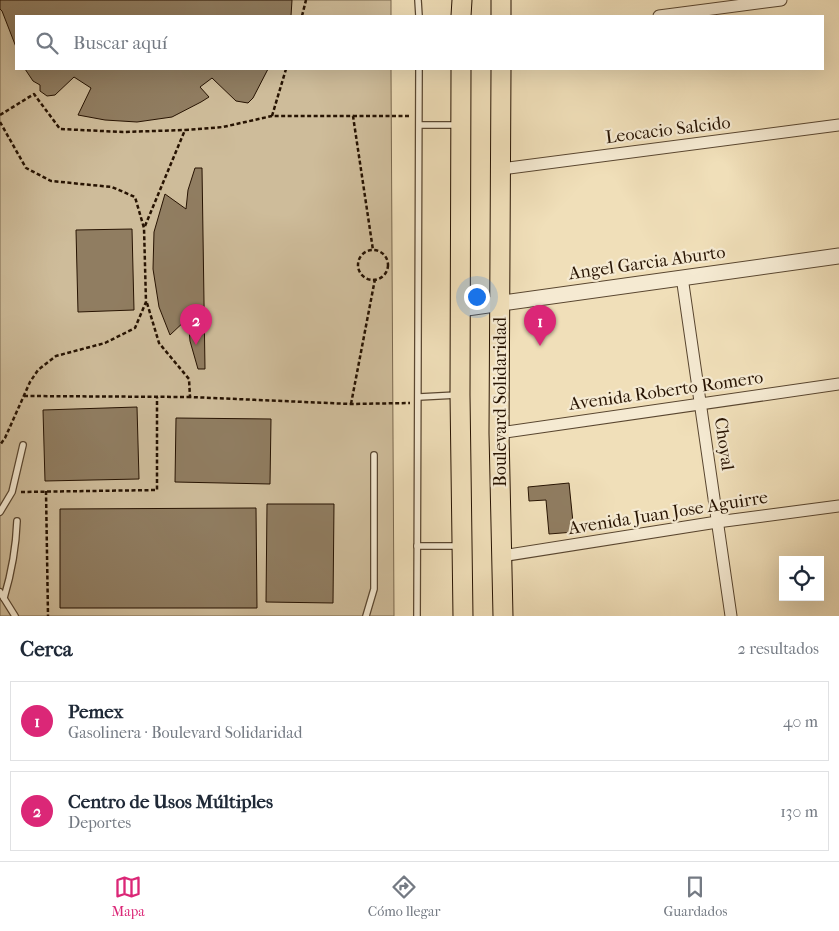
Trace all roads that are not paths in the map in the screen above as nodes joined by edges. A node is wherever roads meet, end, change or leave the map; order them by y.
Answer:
1 (418, 0) edge
2 (462, 0) edge
3 (501, 0) edge
4 (781, 0) edge
5 (418, 15) edge
6 (461, 15) edge
7 (501, 15) edge
8 (668, 15) edge
9 (419, 70) edge
10 (460, 70) edge
11 (501, 70) edge
12 (420, 125) junction
13 (460, 125) junction
14 (839, 125) edge
15 (501, 169) junction
16 (839, 256) edge
17 (682, 277) junction
18 (500, 304) junction
19 (460, 309) junction
20 (839, 384) edge
21 (460, 395) junction
22 (419, 400) junction
23 (700, 403) junction
24 (499, 432) junction
25 (23, 445) dead end
26 (374, 455) dead end
27 (839, 506) edge
28 (0, 512) edge
29 (17, 521) dead end
30 (717, 522) junction
31 (417, 546) junction
32 (462, 546) junction
33 (502, 556) junction
34 (2, 595) edge
35 (15, 616) edge
36 (366, 616) edge
37 (417, 616) edge
38 (462, 616) edge
39 (503, 616) edge
40 (731, 616) edge

1 - 5 lane
2 - 6 main road
3 - 7 main road
4 - 8 street
9 - 12 lane
10 - 13 main road
11 - 15 main road, Boulevard Solidaridad
12 - 13 lane
12 - 22 lane
13 - 19 main road
14 - 15 street, Leocacio Salcido
15 - 18 main road, Boulevard Solidaridad
16 - 17 street, Angel Garcia Aburto
17 - 18 street, Angel Garcia Aburto
17 - 23 street, Choyal
18 - 19 street, Angel Garcia Aburto
18 - 24 main road, Boulevard Solidaridad
19 - 21 main road
20 - 23 street, Avenida Roberto Romero
21 - 22 lane
21 - 32 main road
22 - 31 lane
23 - 24 street, Avenida Roberto Romero
23 - 30 street, Choyal
24 - 33 main road, Boulevard Solidaridad
25 - 28 lane
26 - 36 lane
27 - 30 street, Avenida Juan Jose Aguirre
29 - 34 lane
30 - 33 street, Avenida Juan Jose Aguirre
30 - 40 street, Choyal
31 - 32 lane
31 - 37 lane
32 - 38 main road
33 - 39 main road, Boulevard Solidaridad
34 - 35 lane

